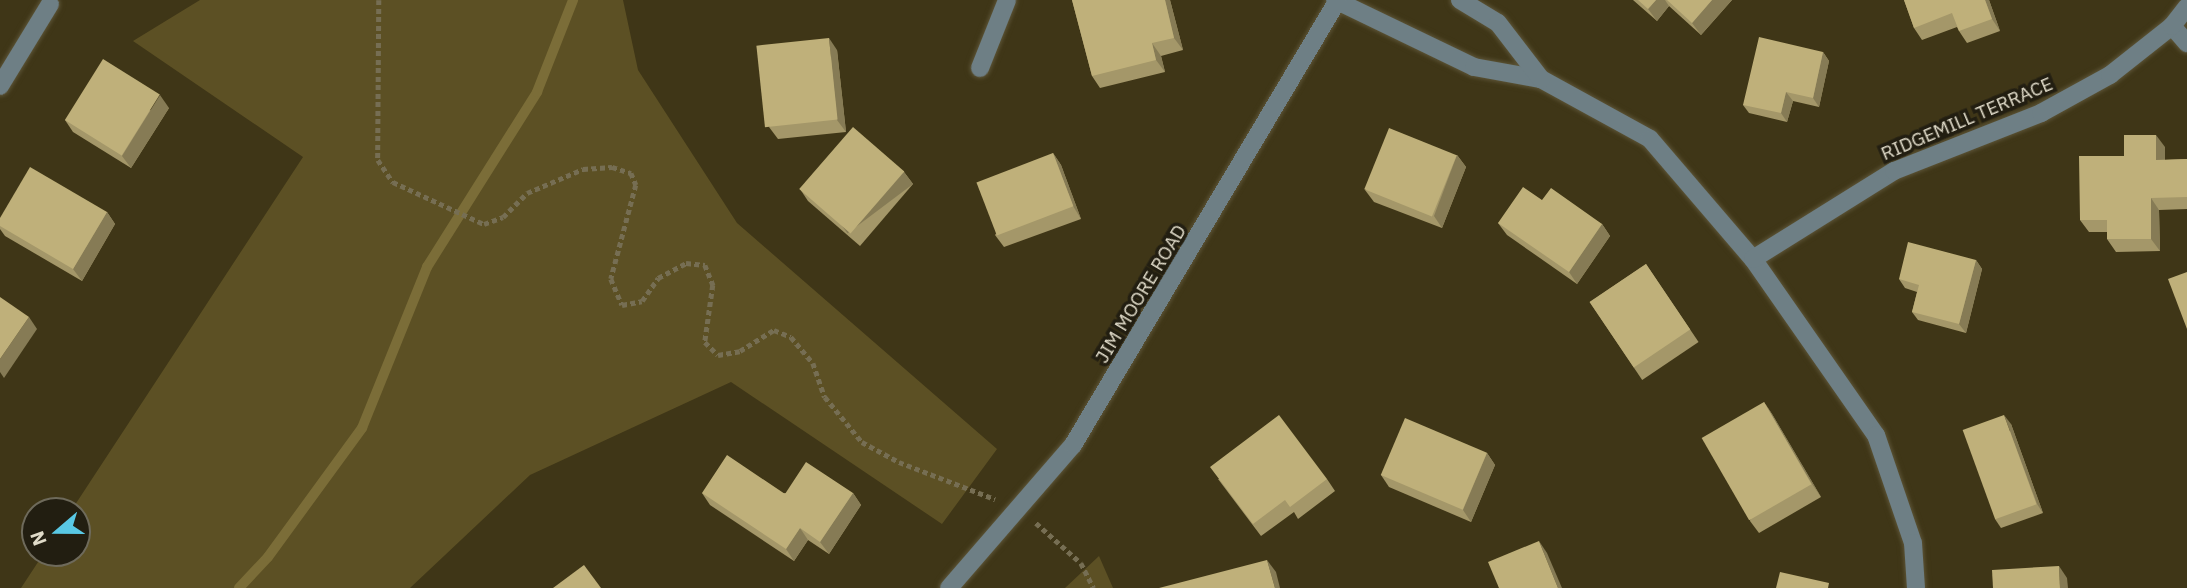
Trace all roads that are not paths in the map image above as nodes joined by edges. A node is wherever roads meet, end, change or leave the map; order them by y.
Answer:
1 (1007, 0) edge
2 (1460, 0) edge
3 (1337, 1) edge
4 (50, 4) dead end
5 (2187, 6) edge
6 (2172, 26) junction
7 (2187, 43) edge
8 (980, 68) dead end
9 (1541, 79) junction
10 (0, 86) edge
11 (1753, 259) junction
12 (949, 588) edge
13 (1916, 588) edge

1 - 8 street
2 - 9 street
3 - 9 street
3 - 12 street, JIM MOORE ROAD
4 - 10 street
5 - 6 street, RIDGEMILL TERRACE
6 - 7 street
6 - 11 street, RIDGEMILL TERRACE
9 - 11 street
11 - 13 street

